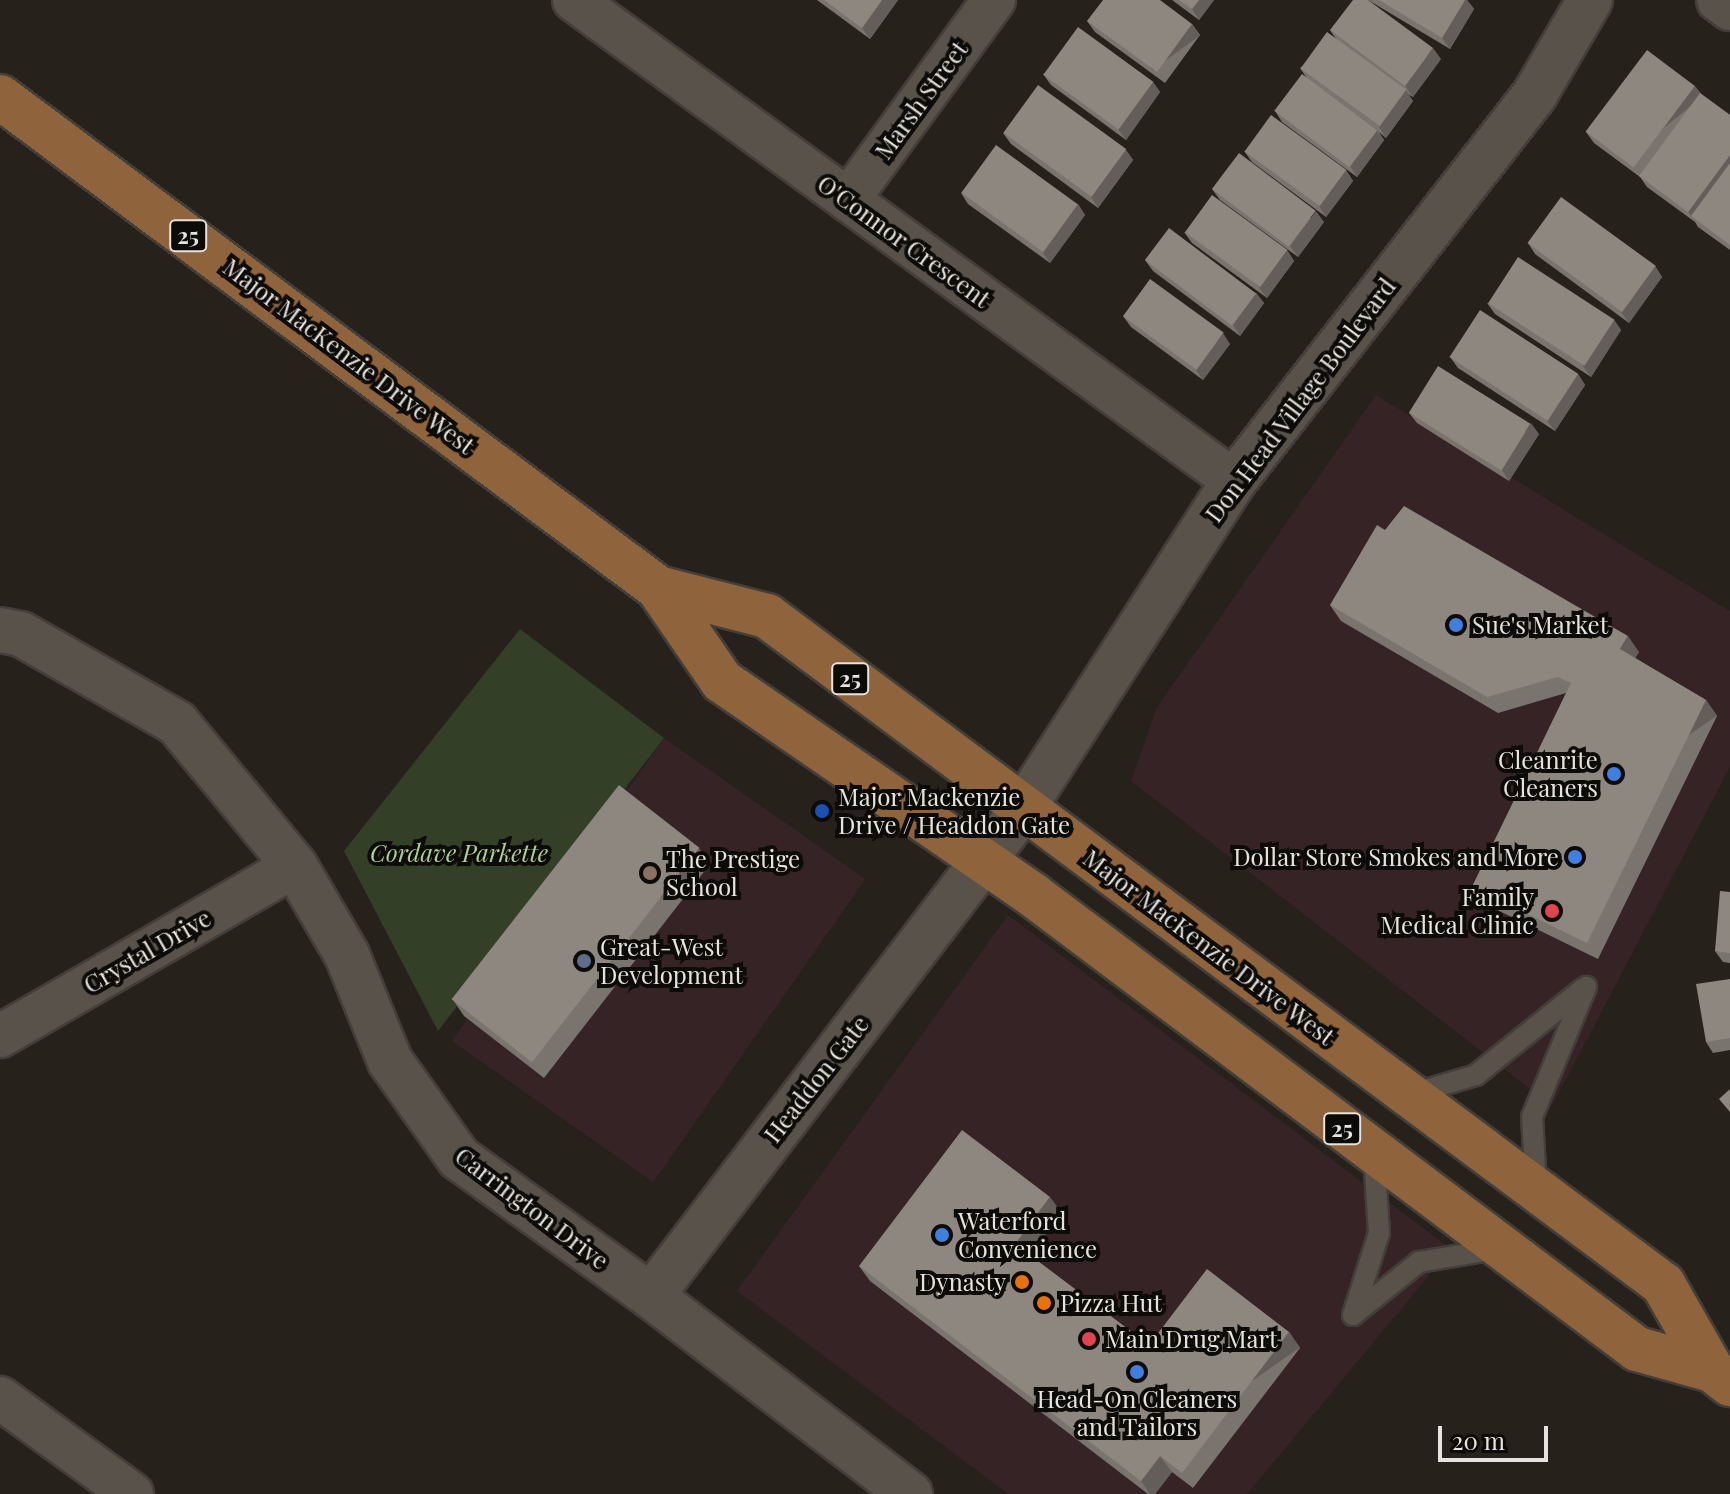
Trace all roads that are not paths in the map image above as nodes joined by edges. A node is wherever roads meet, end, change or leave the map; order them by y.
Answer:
1 (574, 0) edge
2 (994, 0) edge
3 (1590, 0) edge
4 (1718, 0) edge
5 (1730, 9) edge
6 (0, 97) edge
7 (848, 200) junction
8 (1234, 481) junction
9 (658, 588) junction
10 (0, 630) edge
11 (1022, 810) junction
12 (983, 863) junction
13 (295, 866) junction
14 (0, 1036) edge
15 (1408, 1095) junction
16 (1374, 1154) junction
17 (1537, 1190) junction
18 (1501, 1248) junction
19 (651, 1296) junction
20 (1721, 1377) edge
21 (0, 1398) edge
22 (132, 1494) edge
23 (910, 1494) edge

1 - 7 street, O'Connor Crescent
2 - 7 street, Marsh Street
3 - 8 street, Don Head Village Boulevard
4 - 5 street
6 - 9 main road, Major MacKenzie Drive West / 25
7 - 8 street, O'Connor Crescent
8 - 11 street, Don Head Village Boulevard
9 - 11 main road, Major MacKenzie Drive West / 25
9 - 12 main road, Major MacKenzie Drive West / 25
10 - 13 street, Carrington Drive
11 - 12 street, Don Head Village Boulevard
11 - 15 main road, Major MacKenzie Drive West / 25
12 - 16 main road, Major MacKenzie Drive West / 25
12 - 19 street, Headdon Gate
13 - 14 street, Crystal Drive
13 - 19 street, Carrington Drive
15 - 17 main road, Major MacKenzie Drive West / 25
15 - 17 lane
16 - 18 main road, Major MacKenzie Drive West / 25
16 - 18 lane
17 - 20 main road, Major MacKenzie Drive West / 25
18 - 20 main road, Major MacKenzie Drive West / 25
19 - 23 street, Carrington Drive
21 - 22 street

